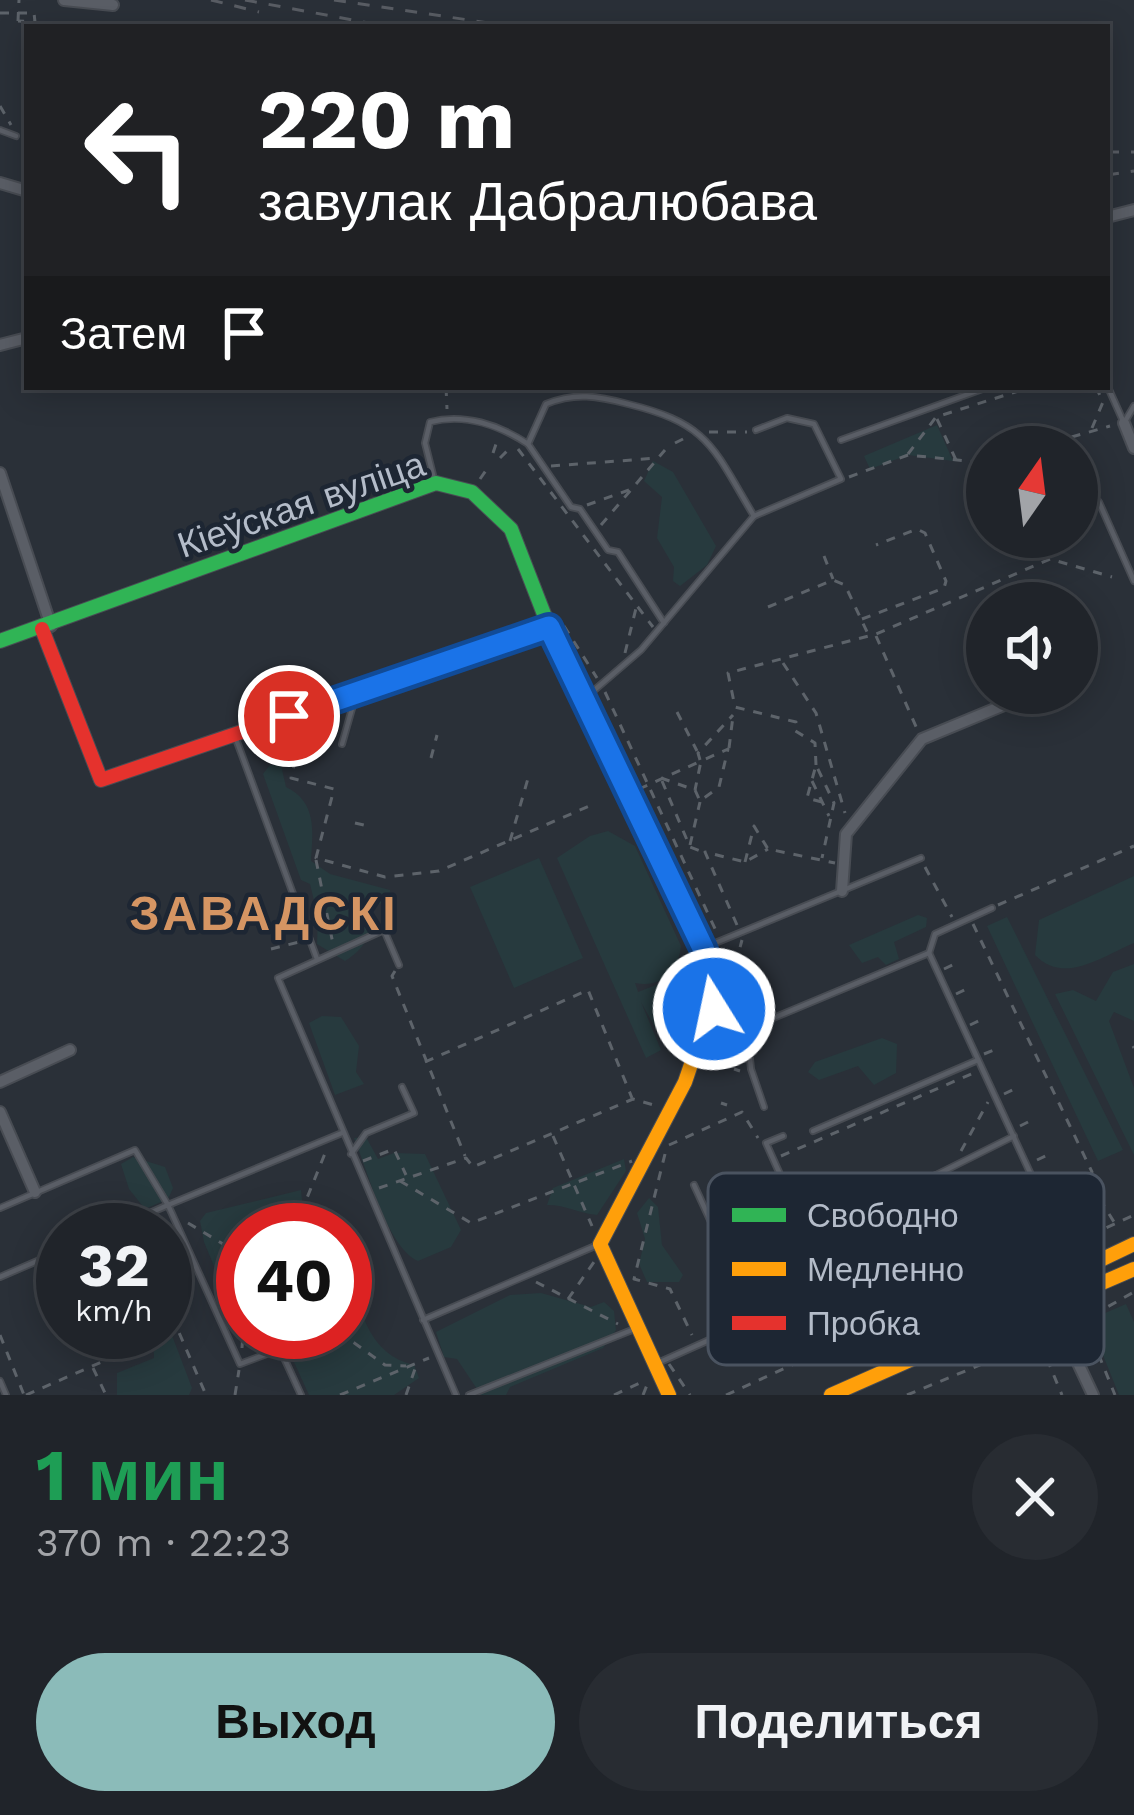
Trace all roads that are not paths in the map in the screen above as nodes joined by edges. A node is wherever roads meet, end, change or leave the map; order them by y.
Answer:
1 (64, 0) edge
2 (112, 5) dead end
3 (0, 130) edge
4 (16, 136) dead end
5 (980, 390) edge
6 (1109, 390) edge
7 (1134, 406) edge
8 (1124, 423) junction
9 (756, 430) road end
10 (841, 440) dead end
11 (528, 444) junction
12 (1134, 448) edge
13 (0, 473) edge
14 (436, 483) junction
15 (1099, 502) dead end
16 (754, 516) junction
17 (1134, 580) edge
18 (664, 623) junction
19 (47, 627) junction
20 (549, 627) junction
21 (0, 641) edge
22 (356, 693) junction
23 (584, 699) junction
24 (983, 714) edge
25 (235, 735) junction
26 (342, 744) dead end
27 (921, 858) road end
28 (842, 891) junction
29 (992, 908) road end
30 (703, 948) junction
31 (932, 953) junction
32 (317, 958) junction
33 (398, 965) road end
34 (714, 1009) junction
35 (747, 1029) junction
36 (70, 1050) dead end
37 (981, 1057) junction
38 (0, 1082) edge
39 (402, 1088) dead end
40 (764, 1107) dead end
41 (0, 1112) edge
42 (813, 1131) dead end
43 (342, 1133) junction
44 (783, 1136) dead end
45 (1014, 1136) junction
46 (351, 1154) junction
47 (779, 1173) edge
48 (940, 1173) edge
49 (1033, 1173) edge
50 (694, 1185) dead end
51 (35, 1192) junction
52 (167, 1203) edge
53 (173, 1203) edge
54 (0, 1208) edge
55 (708, 1215) edge
56 (600, 1244) junction
57 (1134, 1244) edge
58 (192, 1254) edge
59 (1104, 1258) edge
60 (36, 1262) edge
61 (1134, 1269) edge
62 (0, 1277) edge
63 (1104, 1282) edge
64 (422, 1320) junction
65 (631, 1327) junction
66 (708, 1340) edge
67 (660, 1362) junction
68 (890, 1365) edge
69 (901, 1365) edge
70 (1079, 1365) edge
71 (892, 1369) junction
72 (0, 1381) edge
73 (6, 1395) edge
74 (301, 1395) edge
75 (456, 1395) edge
76 (469, 1395) edge
77 (668, 1395) edge
78 (831, 1395) edge
79 (1093, 1395) edge

1 - 2 street
3 - 4 lane
5 - 10 lane
6 - 8 lane
7 - 8 lane
8 - 12 street
9 - 16 lane
11 - 14 lane
11 - 16 lane
11 - 18 lane
13 - 19 street
14 - 19 street, Кіеўская вуліца
14 - 20 street, Кіеўская вуліца
15 - 17 lane
16 - 18 lane
18 - 23 lane
19 - 21 street, Кіеўская вуліца
19 - 25 street
20 - 22 street
20 - 23 street, Кіеўская вуліца
22 - 25 street
22 - 26 lane
23 - 30 street, Кіеўская вуліца
24 - 28 street
25 - 32 lane
27 - 28 lane
28 - 30 lane
29 - 31 lane
30 - 34 street, Кіеўская вуліца
31 - 35 lane
31 - 37 lane
32 - 33 lane
32 - 43 lane
34 - 35 lane
34 - 56 street
35 - 40 lane
36 - 38 street
37 - 42 lane
37 - 45 lane
39 - 46 lane
41 - 51 street
43 - 46 lane
43 - 53 lane
44 - 47 lane
45 - 48 lane
45 - 49 lane
46 - 64 lane
50 - 55 lane
51 - 52 lane
51 - 54 lane
56 - 64 lane
56 - 65 street
57 - 59 street
58 - 74 lane
60 - 62 lane
61 - 63 street
64 - 75 lane
65 - 67 street
65 - 76 lane
66 - 67 lane
67 - 77 street
68 - 71 lane
69 - 71 street
70 - 79 street
71 - 78 street
72 - 73 lane

